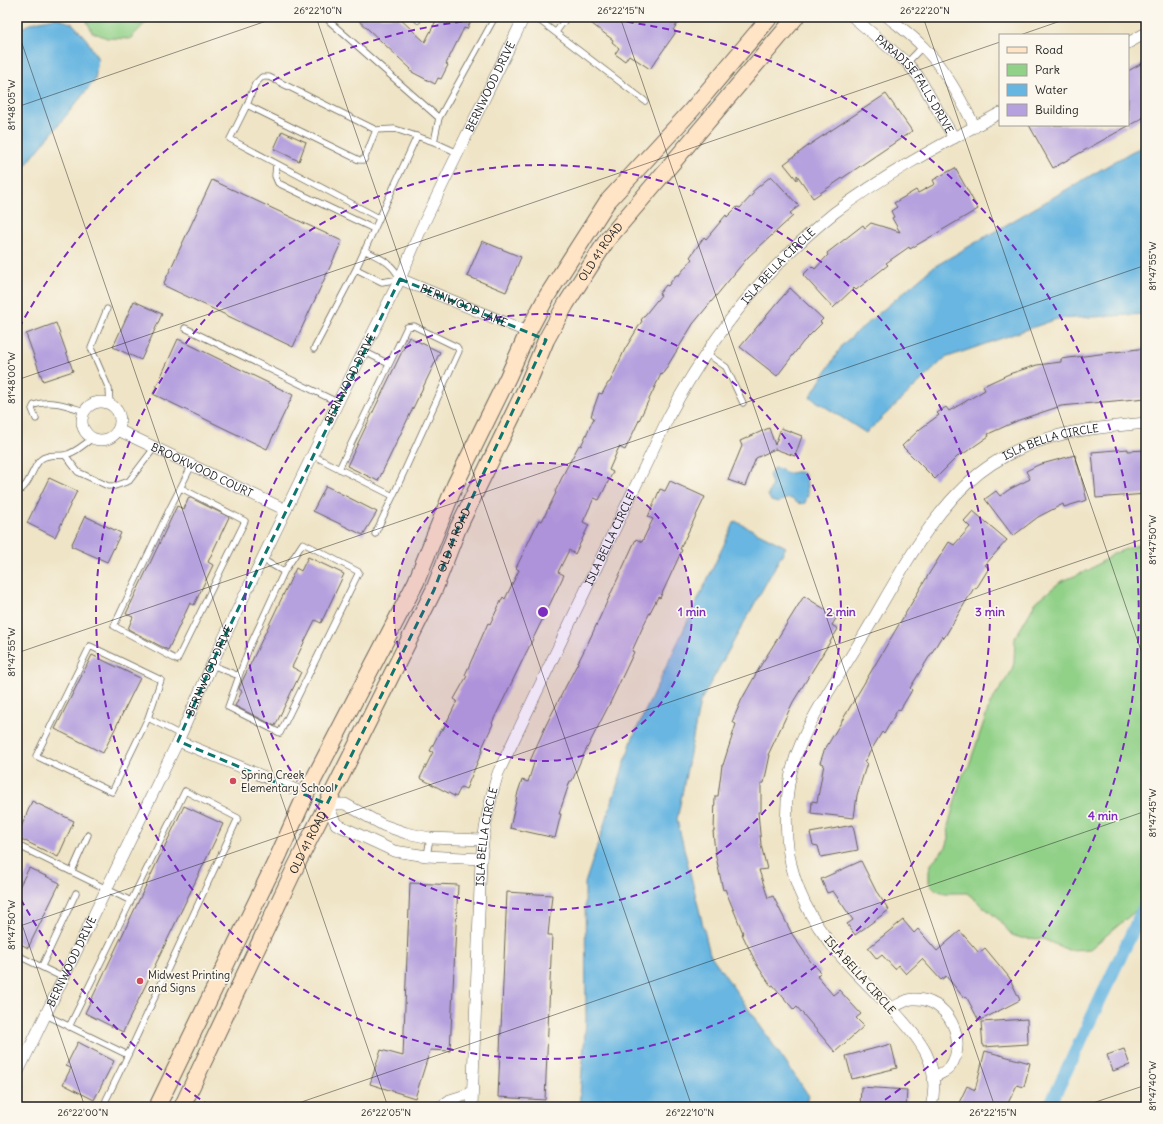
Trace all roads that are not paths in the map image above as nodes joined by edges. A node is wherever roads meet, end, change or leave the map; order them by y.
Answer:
1 (329, 17) edge
2 (494, 17) edge
3 (524, 17) edge
4 (535, 17) edge
5 (567, 17) edge
6 (770, 17) edge
7 (796, 17) edge
8 (853, 17) edge
9 (888, 17) edge
10 (556, 32) junction
11 (1146, 33) edge
12 (1129, 42) edge
13 (923, 46) junction
14 (907, 63) junction
15 (645, 101) dead end
16 (247, 105) junction
17 (999, 114) edge
18 (439, 118) junction
19 (975, 127) junction
20 (376, 130) junction
21 (417, 136) junction
22 (954, 138) junction
23 (434, 142) junction
24 (458, 153) junction
25 (276, 164) junction
26 (379, 218) junction
27 (374, 230) junction
28 (364, 250) junction
29 (356, 269) junction
30 (400, 279) junction
31 (107, 309) dead end
32 (186, 328) dead end
33 (528, 332) junction
34 (546, 340) junction
35 (314, 349) dead end
36 (364, 351) junction
37 (706, 352) junction
38 (389, 364) junction
39 (337, 402) junction
40 (743, 403) dead end
41 (110, 404) junction
42 (84, 411) junction
43 (36, 419) dead end
44 (1146, 422) edge
45 (118, 430) junction
46 (93, 438) junction
47 (155, 447) junction
48 (65, 455) junction
49 (312, 455) junction
50 (192, 465) junction
51 (339, 469) junction
52 (181, 488) junction
53 (17, 492) edge
54 (393, 496) junction
55 (286, 510) junction
56 (375, 534) dead end
57 (262, 559) junction
58 (284, 572) junction
59 (212, 665) junction
60 (238, 676) junction
61 (148, 718) junction
62 (180, 738) junction
63 (306, 794) junction
64 (327, 804) junction
65 (88, 835) dead end
66 (430, 838) junction
67 (483, 840) junction
68 (17, 845) edge
69 (427, 856) junction
70 (482, 859) junction
71 (72, 871) junction
72 (107, 888) junction
73 (76, 893) dead end
74 (131, 901) junction
75 (17, 955) edge
76 (42, 966) junction
77 (64, 978) junction
78 (891, 1008) junction
79 (46, 1015) junction
80 (69, 1027) junction
81 (128, 1055) junction
82 (17, 1074) edge
83 (934, 1077) junction
84 (472, 1093) junction
85 (106, 1100) dead end
86 (157, 1107) edge
87 (182, 1107) edge
88 (440, 1107) edge
89 (472, 1107) edge
90 (931, 1107) edge

1 - 18 lane
2 - 18 lane
3 - 24 street, BERNWOOD DRIVE
4 - 10 lane
5 - 10 lane
6 - 33 street, OLD 41 ROAD
7 - 34 street, OLD 41 ROAD
8 - 14 street, PARADISE FALLS DRIVE
9 - 13 street
10 - 15 lane
11 - 12 street
13 - 14 lane
13 - 19 street
14 - 22 street, PARADISE FALLS DRIVE
16 - 20 lane
16 - 20 lane
16 - 25 lane
17 - 19 street, ISLA BELLA CIRCLE
18 - 23 lane
19 - 22 street, ISLA BELLA CIRCLE
20 - 21 lane
21 - 23 lane
21 - 26 lane
22 - 37 street, ISLA BELLA CIRCLE
23 - 24 lane
24 - 30 street, BERNWOOD DRIVE
25 - 26 lane
25 - 27 lane
26 - 27 lane
27 - 28 lane
28 - 29 lane
28 - 30 lane
29 - 30 lane
29 - 35 lane
30 - 33 street, BERNWOOD LANE
30 - 36 street, BERNWOOD DRIVE
31 - 41 lane
32 - 39 lane
33 - 34 street
33 - 63 street, OLD 41 ROAD
34 - 64 street, OLD 41 ROAD
36 - 38 lane
36 - 39 street, BERNWOOD DRIVE
37 - 40 lane
37 - 67 street, ISLA BELLA CIRCLE
38 - 51 lane
38 - 54 lane
39 - 49 street, BERNWOOD DRIVE
41 - 42 street
41 - 45 street
42 - 43 lane
42 - 46 street
44 - 78 street, ISLA BELLA CIRCLE
45 - 46 street
45 - 47 street, BROOKWOOD COURT
46 - 48 lane
47 - 48 lane
47 - 50 street, BROOKWOOD COURT
48 - 53 lane
49 - 51 lane
49 - 55 street, BERNWOOD DRIVE
50 - 52 lane
50 - 55 street, BROOKWOOD COURT
51 - 54 lane
52 - 52 lane
54 - 56 lane
55 - 57 street, BERNWOOD DRIVE
57 - 58 lane
57 - 59 street, BERNWOOD DRIVE
58 - 60 lane
58 - 60 lane
59 - 60 lane
59 - 62 street, BERNWOOD DRIVE
61 - 61 lane
61 - 62 lane
62 - 63 street
62 - 72 street, BERNWOOD DRIVE
63 - 64 street
63 - 86 street, OLD 41 ROAD
64 - 66 street
64 - 69 street
64 - 87 street, OLD 41 ROAD
65 - 71 lane
66 - 67 street
66 - 69 lane
67 - 70 street, ISLA BELLA CIRCLE
68 - 71 lane
69 - 70 street
70 - 84 street, ISLA BELLA CIRCLE
71 - 72 lane
72 - 74 lane
72 - 77 street, BERNWOOD DRIVE
73 - 76 lane
74 - 80 lane
74 - 81 lane
75 - 76 lane
76 - 77 lane
77 - 79 street, BERNWOOD DRIVE
78 - 83 street, ISLA BELLA CIRCLE
78 - 83 street
79 - 80 lane
79 - 82 street, BERNWOOD DRIVE
80 - 81 lane
81 - 85 lane
83 - 90 street, ISLA BELLA CIRCLE
84 - 88 street
84 - 89 street, ISLA BELLA CIRCLE

